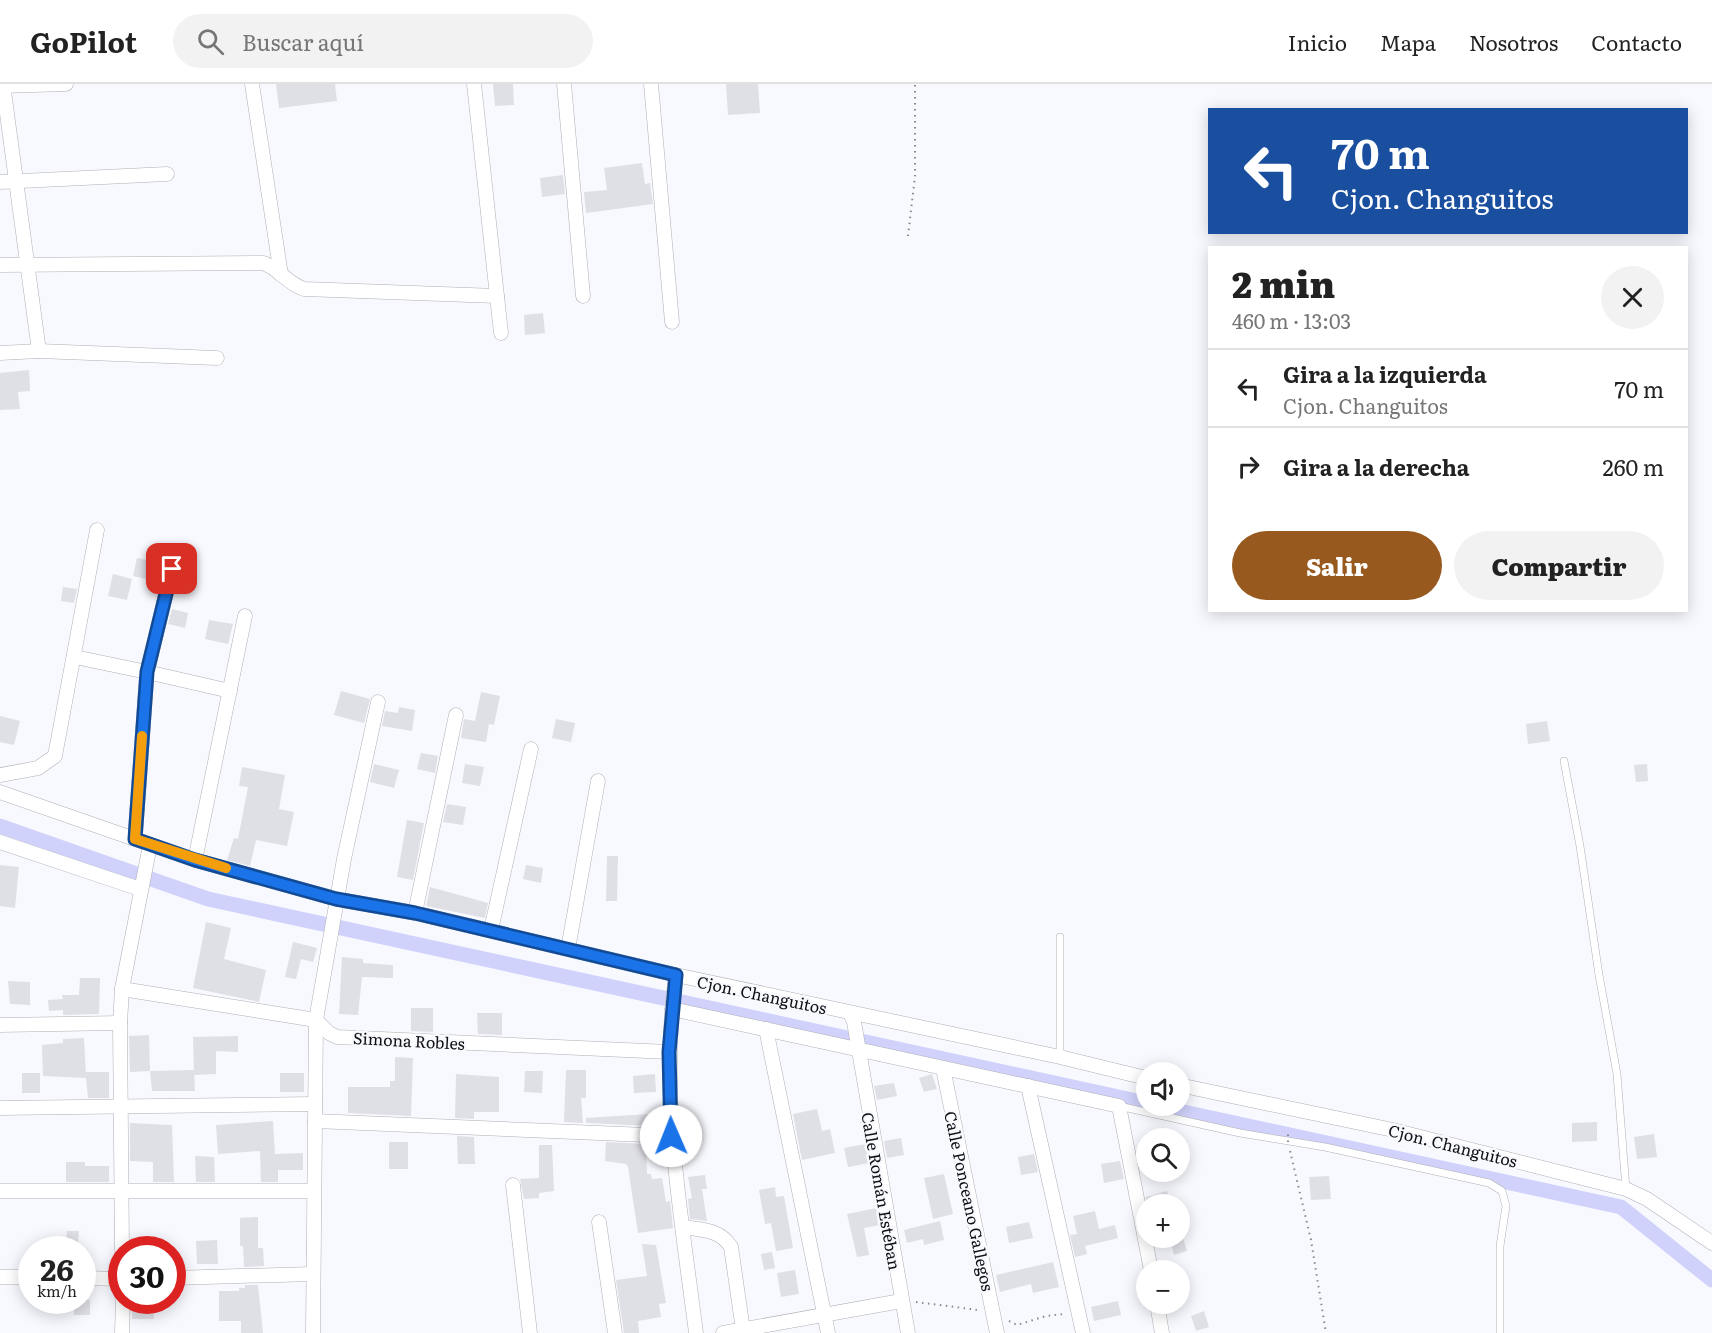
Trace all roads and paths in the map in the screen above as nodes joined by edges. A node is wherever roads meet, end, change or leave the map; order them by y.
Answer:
1 (66, 84) edge
2 (252, 84) edge
3 (474, 84) edge
4 (564, 84) edge
5 (651, 84) edge
6 (915, 84) edge
7 (2, 86) edge
8 (167, 174) dead end
9 (15, 181) junction
10 (0, 182) edge
11 (908, 236) dead end
12 (26, 264) junction
13 (0, 265) edge
14 (281, 275) junction
15 (496, 296) junction
16 (583, 296) dead end
17 (672, 322) dead end
18 (501, 333) dead end
19 (39, 351) junction
20 (0, 353) edge
21 (217, 358) dead end
22 (97, 530) dead end
23 (172, 569) dead end
24 (245, 616) dead end
25 (75, 657) junction
26 (147, 672) junction
27 (230, 691) junction
28 (378, 702) dead end
29 (456, 715) dead end
30 (531, 748) dead end
31 (1564, 761) dead end
32 (0, 775) edge
33 (598, 781) dead end
34 (0, 792) edge
35 (135, 839) junction
36 (0, 842) edge
37 (148, 850) junction
38 (195, 860) junction
39 (141, 886) junction
40 (336, 899) junction
41 (415, 913) junction
42 (491, 930) junction
43 (1060, 937) dead end
44 (568, 949) junction
45 (675, 981) junction
46 (122, 989) junction
47 (673, 1006) junction
48 (852, 1017) junction
49 (316, 1020) junction
50 (120, 1023) junction
51 (0, 1025) edge
52 (766, 1029) junction
53 (857, 1045) junction
54 (669, 1052) junction
55 (1060, 1057) junction
56 (943, 1068) junction
57 (1136, 1076) edge
58 (1028, 1086) junction
59 (1190, 1087) edge
60 (315, 1104) junction
61 (120, 1106) junction
62 (1119, 1106) junction
63 (0, 1108) edge
64 (315, 1121) junction
65 (1288, 1130) dead end
66 (671, 1136) junction
67 (513, 1185) dead end
68 (1626, 1189) junction
69 (0, 1191) edge
70 (313, 1191) junction
71 (121, 1193) junction
72 (599, 1222) dead end
73 (682, 1227) junction
74 (122, 1236) edge
75 (1712, 1243) edge
76 (1149, 1260) edge
77 (312, 1274) junction
78 (0, 1277) edge
79 (18, 1277) edge
80 (186, 1278) edge
81 (901, 1301) junction
82 (123, 1314) edge
83 (1159, 1314) edge
84 (824, 1316) junction
85 (743, 1330) junction
86 (122, 1333) edge
87 (313, 1333) edge
88 (530, 1333) edge
89 (615, 1333) edge
90 (696, 1333) edge
91 (723, 1333) edge
92 (828, 1333) edge
93 (908, 1333) edge
94 (997, 1333) edge
95 (1083, 1333) edge
96 (1162, 1333) edge
97 (1326, 1333) edge
98 (1500, 1333) edge

1 - 7 street
2 - 14 street
3 - 15 street
4 - 16 street
5 - 17 street
6 - 11 path
7 - 9 street
8 - 9 street
9 - 10 street
9 - 12 street
12 - 13 street
12 - 14 street
12 - 19 street
14 - 15 street
15 - 18 street
19 - 20 street
19 - 21 street
22 - 25 street
23 - 26 street
24 - 27 street
25 - 26 street
25 - 32 street
26 - 27 street
26 - 35 street
27 - 38 street
28 - 40 street
29 - 41 street
30 - 42 street
31 - 68 lane
33 - 44 street
34 - 35 street, Cjon. Changuitos
35 - 37 street, Cjon. Changuitos
36 - 39 street
37 - 38 street, Cjon. Changuitos
37 - 39 street
38 - 40 street, Cjon. Changuitos
39 - 46 street
40 - 41 street, Cjon. Changuitos
40 - 49 street
41 - 42 street, Cjon. Changuitos
42 - 44 street, Cjon. Changuitos
43 - 55 lane
44 - 45 street, Cjon. Changuitos
45 - 47 street
45 - 48 street, Cjon. Changuitos
46 - 49 street, Simona Robles
46 - 50 street
47 - 52 street
47 - 54 street
48 - 53 street, Calle Román Estéban
48 - 55 street, Cjon. Changuitos
49 - 54 street, Simona Robles
49 - 60 street
50 - 51 street
50 - 61 street
52 - 53 street
52 - 84 street
53 - 56 street
53 - 81 street, Calle Román Estéban
54 - 66 street
55 - 57 street, Cjon. Changuitos
56 - 58 street
56 - 94 street, Calle Ponceano Gallegos
58 - 62 street
58 - 95 street
59 - 68 street, Cjon. Changuitos
60 - 61 street
60 - 64 street
61 - 63 street
61 - 71 street
62 - 76 street
62 - 98 lane
64 - 66 street
64 - 70 street
65 - 97 path, bridge
66 - 73 street
67 - 88 street
68 - 75 street, Cjon. Changuitos
69 - 71 street
70 - 71 street
70 - 77 street
71 - 74 street
72 - 89 street
73 - 85 street
73 - 90 street
77 - 80 street
77 - 87 street
78 - 79 street
81 - 84 street
81 - 93 street, Calle Román Estéban
82 - 86 street
83 - 96 street
84 - 85 street
84 - 92 street
85 - 91 street

